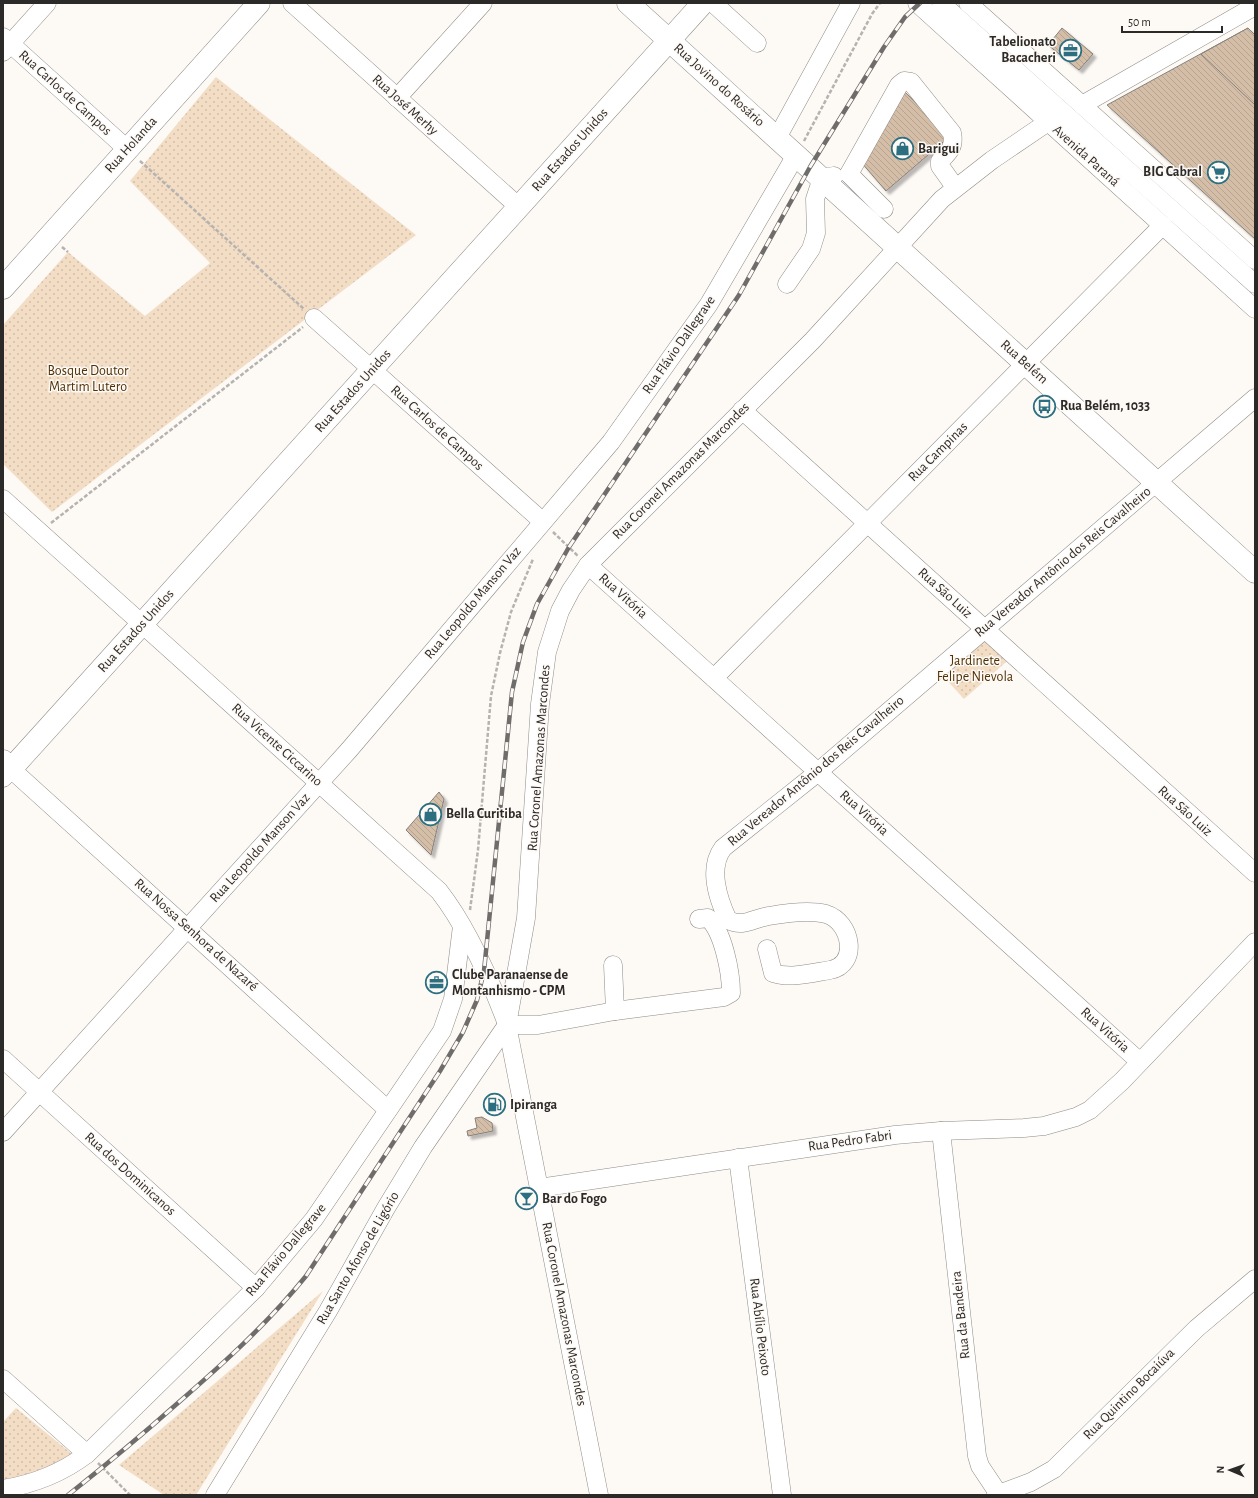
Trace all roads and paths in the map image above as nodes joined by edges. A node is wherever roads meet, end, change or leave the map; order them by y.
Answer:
1 (47, 3) edge
2 (259, 3) edge
3 (292, 3) edge
4 (483, 3) edge
5 (628, 3) edge
6 (703, 3) edge
7 (714, 3) edge
8 (851, 3) edge
9 (880, 3) edge
10 (917, 3) edge
11 (941, 3) edge
12 (968, 3) edge
13 (1255, 6) edge
14 (669, 40) junction
15 (757, 43) dead end
16 (6, 45) edge
17 (397, 98) junction
18 (1082, 104) junction
19 (1048, 122) junction
20 (777, 138) junction
21 (127, 149) junction
22 (808, 161) junction
23 (849, 174) junction
24 (955, 187) junction
25 (519, 207) junction
26 (877, 210) junction
27 (1162, 225) junction
28 (898, 248) junction
29 (1255, 260) edge
30 (787, 284) dead end
31 (1255, 284) edge
32 (3, 288) edge
33 (1255, 309) edge
34 (314, 318) junction
35 (1026, 363) junction
36 (372, 370) junction
37 (1255, 398) edge
38 (742, 410) junction
39 (1156, 482) junction
40 (3, 499) edge
41 (64, 515) dead end
42 (542, 521) junction
43 (867, 524) junction
44 (569, 547) dead end
45 (534, 555) dead end
46 (588, 565) junction
47 (1255, 572) edge
48 (142, 624) junction
49 (984, 629) junction
50 (714, 678) junction
51 (6, 769) edge
52 (818, 772) junction
53 (319, 783) junction
54 (1255, 873) edge
55 (470, 910) dead end
56 (699, 919) dead end
57 (462, 926) junction
58 (188, 928) junction
59 (1255, 942) edge
60 (767, 949) dead end
61 (613, 965) dead end
62 (615, 1011) junction
63 (507, 1025) junction
64 (3, 1059) edge
65 (1140, 1062) junction
66 (39, 1092) junction
67 (388, 1110) junction
68 (941, 1131) junction
69 (3, 1132) edge
70 (738, 1158) junction
71 (539, 1188) junction
72 (1255, 1279) edge
73 (256, 1288) junction
74 (3, 1379) edge
75 (86, 1454) junction
76 (3, 1489) edge
77 (997, 1494) edge
78 (130, 1495) edge
79 (216, 1495) edge
80 (599, 1495) edge
81 (782, 1495) edge

1 - 16 street
2 - 21 main road, Rua Holanda
3 - 17 street, Rua José Merhy
4 - 17 street
5 - 14 main road, Rua Jovino do Rosário
6 - 14 main road, Rua Estados Unidos
7 - 15 street
8 - 20 street
9 - 22 path
10 - 19 street, Avenida Paraná
11 - 31 street
12 - 18 street
13 - 18 street
14 - 20 main road, Rua Jovino do Rosário
14 - 25 main road, Rua Estados Unidos
16 - 21 street, Rua Carlos de Campos
17 - 25 street, Rua José Merhy
18 - 29 street
19 - 24 street, Rua Coronel Amazonas Marcondes
19 - 27 street, Avenida Paraná
20 - 22 main road, Rua Jovino do Rosário
21 - 32 main road, Rua Holanda
21 - 34 path
22 - 23 street
22 - 26 main road, Rua Belém
22 - 30 street
22 - 42 street, Rua Flávio Dallegrave
23 - 24 street
23 - 26 street
24 - 28 street, Rua Coronel Amazonas Marcondes
25 - 36 main road, Rua Estados Unidos
26 - 28 main road, Rua Belém
27 - 33 street, Avenida Paraná
27 - 35 street, Rua Campinas
28 - 35 main road, Rua Belém
28 - 38 street, Rua Coronel Amazonas Marcondes
34 - 36 street, Rua Carlos de Campos
34 - 41 path
35 - 39 main road, Rua Belém
35 - 43 street, Rua Campinas
36 - 42 street, Rua Carlos de Campos
36 - 48 main road, Rua Estados Unidos
37 - 39 street, Rua Vereador Antônio dos Reis Cavalheiro
38 - 43 street, Rua São Luiz
38 - 46 street, Rua Coronel Amazonas Marcondes
39 - 47 main road, Rua Belém
39 - 49 street, Rua Vereador Antônio dos Reis Cavalheiro
40 - 48 street, Rua Vicente Ciccarino
42 - 44 path
42 - 53 street, Rua Leopoldo Manson Vaz
43 - 49 street, Rua São Luiz
43 - 50 street, Rua Campinas
45 - 55 path
46 - 50 street, Rua Vitória
46 - 63 street, Rua Coronel Amazonas Marcondes
48 - 51 main road, Rua Estados Unidos
48 - 53 street, Rua Vicente Ciccarino
49 - 52 street, Rua Vereador Antônio dos Reis Cavalheiro
49 - 54 street, Rua São Luiz
50 - 52 street, Rua Vitória
51 - 58 street, Rua Nossa Senhora de Nazaré
52 - 60 street, Rua Vereador Antônio dos Reis Cavalheiro
52 - 65 street, Rua Vitória
53 - 57 street, Rua Vicente Ciccarino
53 - 58 street, Rua Leopoldo Manson Vaz
56 - 62 street
57 - 63 street, Rua Vicente Ciccarino
57 - 67 street, Rua Flávio Dallegrave
58 - 66 street, Rua Leopoldo Manson Vaz
58 - 67 street, Rua Nossa Senhora de Nazaré
59 - 65 street, Rua Pedro Fabri
61 - 62 street
62 - 63 street
63 - 71 street, Rua Coronel Amazonas Marcondes
63 - 79 street, Rua Santo Afonso de Ligório
64 - 66 street, Rua dos Dominicanos
65 - 68 street, Rua Pedro Fabri
66 - 69 street, Rua Leopoldo Manson Vaz
66 - 73 street, Rua dos Dominicanos
67 - 73 street, Rua Flávio Dallegrave
68 - 70 street, Rua Pedro Fabri
68 - 77 street, Rua da Bandeira
70 - 71 street, Rua Pedro Fabri
70 - 81 street, Rua Abílio Peixoto
71 - 80 street, Rua Coronel Amazonas Marcondes
72 - 77 street, Rua Quintino Bocaiúva
73 - 75 street, Rua Flávio Dallegrave
74 - 75 street
75 - 76 street, Rua Flávio Dallegrave
75 - 78 path

